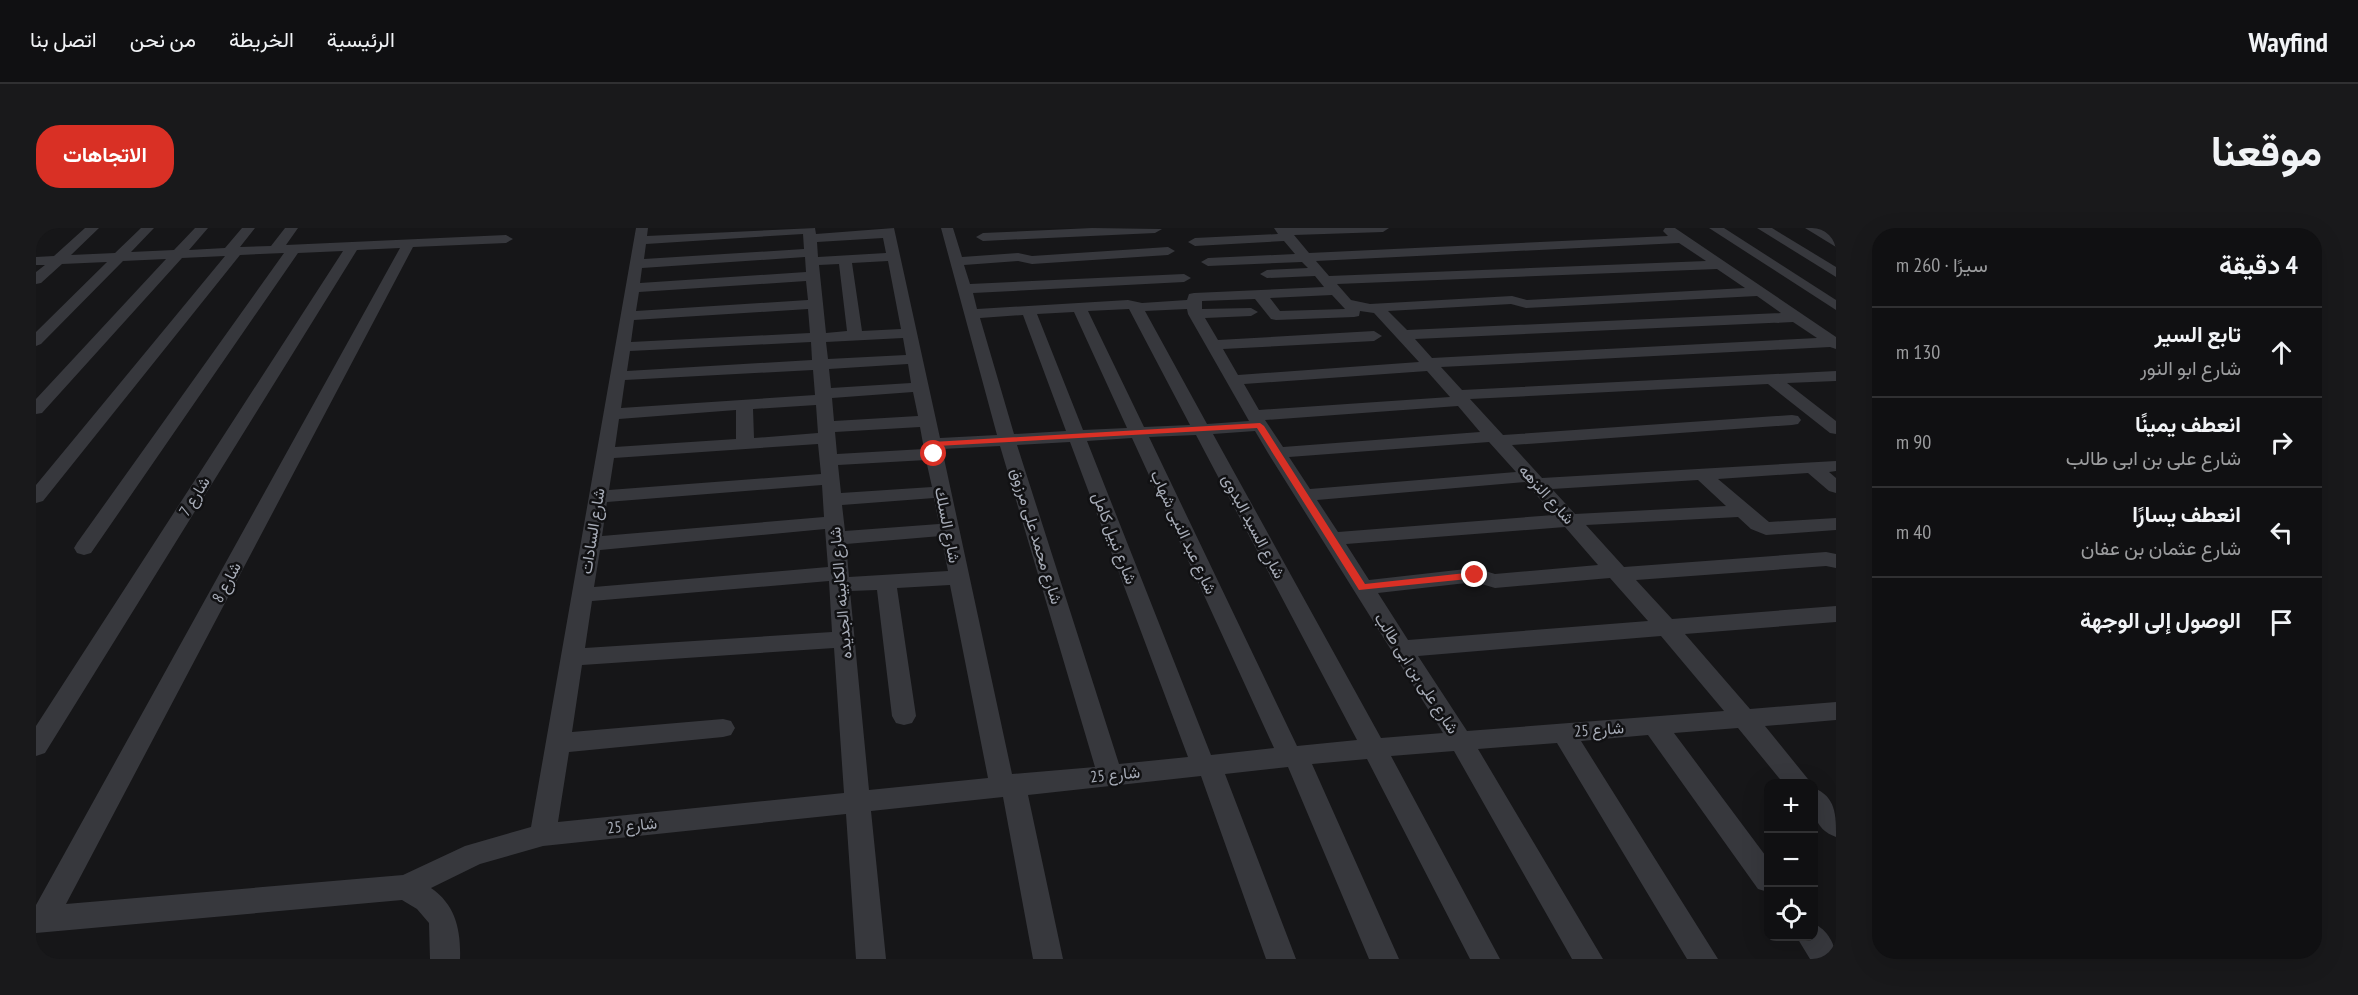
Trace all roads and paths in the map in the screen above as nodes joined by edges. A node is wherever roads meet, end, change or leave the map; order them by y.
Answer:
1 (93, 228) edge
2 (148, 228) edge
3 (202, 228) edge
4 (249, 228) edge
5 (292, 228) edge
6 (395, 228) edge
7 (947, 228) edge
8 (1154, 228) edge
9 (1185, 228) edge
10 (1383, 228) edge
11 (1763, 228) edge
12 (1811, 228) edge
13 (889, 231) edge
14 (1284, 232) edge
15 (641, 234) edge
16 (1696, 234) edge
17 (983, 237) dead end
18 (506, 239) dead end
19 (1195, 242) junction
20 (410, 243) junction
21 (1836, 243) edge
22 (339, 244) junction
23 (386, 245) junction
24 (811, 248) edge
25 (294, 249) junction
26 (275, 250) junction
27 (1168, 251) junction
28 (233, 252) junction
29 (178, 254) junction
30 (119, 257) junction
31 (894, 257) junction
32 (1305, 257) junction
33 (845, 259) junction
34 (57, 260) junction
35 (36, 261) edge
36 (957, 261) junction
37 (636, 264) junction
38 (1720, 265) junction
39 (1836, 273) edge
40 (1267, 274) dead end
41 (1488, 274) junction
42 (1184, 278) junction
43 (36, 279) edge
44 (1326, 281) junction
45 (632, 288) junction
46 (963, 289) junction
47 (1759, 292) junction
48 (1259, 294) junction
49 (816, 304) junction
50 (1134, 305) junction
51 (1194, 305) junction
52 (1524, 306) junction
53 (1836, 306) edge
54 (1079, 307) junction
55 (1374, 307) junction
56 (1353, 309) junction
57 (1028, 310) junction
58 (1251, 312) dead end
59 (971, 314) junction
60 (628, 316) junction
61 (1796, 317) junction
62 (910, 333) junction
63 (855, 335) junction
64 (1403, 335) junction
65 (818, 337) junction
66 (36, 341) edge
67 (1834, 343) edge
68 (1212, 345) junction
69 (623, 347) junction
70 (915, 359) junction
71 (820, 364) junction
72 (1430, 364) junction
73 (618, 376) junction
74 (1833, 378) edge
75 (1771, 379) junction
76 (1233, 380) junction
77 (921, 387) junction
78 (823, 396) junction
79 (1460, 398) junction
80 (744, 405) junction
81 (36, 409) edge
82 (612, 414) junction
83 (1792, 420) dead end
84 (928, 421) junction
85 (1257, 421) junction
86 (1835, 428) edge
87 (1202, 429) junction
88 (826, 432) junction
89 (1138, 433) junction
90 (1076, 436) junction
91 (1497, 438) junction
92 (1007, 440) junction
93 (745, 444) junction
94 (933, 449) junction
95 (605, 453) junction
96 (1277, 453) junction
97 (1836, 466) edge
98 (1812, 467) junction
99 (1702, 474) junction
100 (830, 480) junction
101 (1535, 480) junction
102 (1836, 487) edge
103 (942, 492) junction
104 (1304, 495) junction
105 (36, 497) edge
106 (598, 497) junction
107 (1743, 511) junction
108 (1570, 520) junction
109 (1836, 524) edge
110 (950, 529) junction
111 (835, 530) junction
112 (1332, 539) junction
113 (591, 544) junction
114 (84, 548) dead end
115 (1835, 560) edge
116 (1617, 572) junction
117 (958, 577) junction
118 (840, 579) junction
119 (886, 582) junction
120 (1363, 588) junction
121 (582, 596) junction
122 (1836, 614) edge
123 (1666, 627) junction
124 (845, 639) junction
125 (1402, 649) junction
126 (572, 657) junction
127 (1836, 711) edge
128 (904, 716) dead end
129 (1744, 718) junction
130 (1654, 725) junction
131 (723, 728) dead end
132 (1563, 732) junction
133 (1460, 740) junction
134 (558, 743) junction
135 (36, 746) edge
136 (1374, 748) junction
137 (1293, 756) junction
138 (1206, 765) junction
139 (1110, 774) junction
140 (1797, 779) edge
141 (1007, 785) junction
142 (858, 801) junction
143 (1818, 804) edge
144 (1836, 826) edge
145 (543, 835) junction
146 (1764, 875) edge
147 (405, 887) junction
148 (40, 920) edge
149 (1814, 941) edge
150 (445, 959) edge
151 (871, 959) edge
152 (1048, 959) edge
153 (1281, 959) edge
154 (1384, 959) edge
155 (1485, 959) edge
156 (1588, 959) edge
157 (1703, 959) edge
158 (1827, 959) edge

1 - 34 street
2 - 30 street
3 - 29 street
4 - 28 street
5 - 26 street
6 - 23 street
7 - 36 street, شارع محمد على مرزوق
8 - 17 street
8 - 27 street, شارع على بن ابى طالب
9 - 19 street
10 - 14 street
11 - 39 street
12 - 21 street
13 - 24 street
13 - 31 street, شارع السلك
14 - 19 street
14 - 32 street
15 - 24 street
15 - 37 street, شارع السادات
16 - 32 street
16 - 38 street
16 - 53 street
18 - 20 street
19 - 32 street
20 - 23 street
20 - 148 street, شارع 8
22 - 23 street
22 - 25 street
22 - 135 street, شارع 7
24 - 33 street
24 - 37 street
24 - 45 street
24 - 49 street, شارع الكابينه الجديده
25 - 26 street
25 - 114 street
26 - 28 street
27 - 36 street
27 - 42 street, شارع على بن ابى طالب
28 - 29 street
28 - 105 street
29 - 30 street
29 - 81 street
30 - 34 street
30 - 66 street
31 - 33 street
31 - 62 street, شارع السلك
32 - 44 street
33 - 63 street
34 - 35 street
34 - 43 street
36 - 46 street, شارع محمد على مرزوق
37 - 45 street, شارع السادات
38 - 41 street
38 - 47 street
40 - 44 street
41 - 44 street
41 - 52 street
42 - 46 street
42 - 51 street, شارع على بن ابى طالب
44 - 48 street
44 - 56 street
45 - 60 street, شارع السادات
46 - 59 street, شارع محمد على مرزوق
47 - 52 street
47 - 61 street
48 - 51 street
48 - 56 street
49 - 60 street
49 - 65 street, شارع الكابينه الجديده
50 - 51 street
50 - 54 street
50 - 87 street, شارع السيد البدوى
51 - 58 street
51 - 68 street, شارع على بن ابى طالب
52 - 55 street
54 - 57 street
54 - 89 street, شارع عبد النبى شهاب
55 - 56 street
55 - 64 street, شارع النزهه
56 - 68 street
57 - 59 street
57 - 90 street, شارع نبيل كامل
59 - 92 street, شارع محمد على مرزوق
60 - 69 street, شارع السادات
61 - 64 street
61 - 67 street
62 - 63 street
62 - 70 street, شارع السلك
63 - 65 street
64 - 72 street, شارع النزهه
65 - 69 street
65 - 71 street, شارع الكابينه الجديده
67 - 72 street
68 - 76 street, شارع على بن ابى طالب
69 - 73 street, شارع السادات
70 - 71 street
70 - 77 street, شارع السلك
71 - 73 street
71 - 78 street, شارع الكابينه الجديده
72 - 76 street
72 - 79 street, شارع النزهه
73 - 82 street, شارع السادات
74 - 75 street
75 - 79 street
75 - 86 street
76 - 85 street, شارع على بن ابى طالب
77 - 78 street
77 - 84 street, شارع السلك
78 - 80 street
78 - 88 street, شارع الكابينه الجديده
79 - 85 street
79 - 91 street, شارع النزهه
80 - 82 street
80 - 93 street
82 - 95 street, شارع السادات
83 - 91 street
84 - 88 street
84 - 94 street, شارع السلك
85 - 87 street
85 - 96 street, شارع على بن ابى طالب
87 - 89 street
87 - 136 street, شارع السيد البدوى
88 - 93 street
88 - 100 street, شارع الكابينه الجديده
89 - 90 street
89 - 137 street, شارع عبد النبى شهاب
90 - 92 street
90 - 138 street, شارع نبيل كامل
91 - 96 street
91 - 101 street, شارع النزهه
92 - 94 street
92 - 139 street, شارع محمد على مرزوق
93 - 95 street
94 - 100 street
94 - 103 street, شارع السلك
95 - 106 street, شارع السادات
96 - 104 street, شارع على بن ابى طالب
97 - 98 street
98 - 99 street
98 - 102 street
99 - 101 street
99 - 107 street
100 - 103 street
100 - 106 street
100 - 111 street, شارع الكابينه الجديده
101 - 104 street
101 - 108 street, شارع النزهه
103 - 110 street, شارع السلك
104 - 112 street, شارع على بن ابى طالب
106 - 113 street, شارع السادات
107 - 108 street
107 - 109 street
108 - 112 street
108 - 116 street, شارع النزهه
110 - 111 street
110 - 117 street, شارع السلك
111 - 113 street
111 - 118 street, شارع الكابينه الجديده
112 - 120 street, شارع على بن ابى طالب
113 - 121 street, شارع السادات
115 - 116 street
116 - 120 street
116 - 123 street, شارع النزهه
117 - 119 street
117 - 141 street, شارع السلك
118 - 119 street
118 - 121 street
118 - 124 street, شارع الكابينه الجديده
119 - 128 street
120 - 125 street, شارع على بن ابى طالب
121 - 126 street, شارع السادات
122 - 123 street
123 - 125 street
123 - 129 street, شارع النزهه
124 - 126 street
124 - 142 street, شارع الكابينه الجديده
125 - 133 street, شارع على بن ابى طالب
126 - 134 street, شارع السادات
127 - 129 street, شارع 25
129 - 130 street, شارع 25
129 - 140 street, شارع النزهه
130 - 132 street, شارع 25
130 - 146 street
131 - 134 street
132 - 133 street, شارع 25
132 - 157 street
133 - 136 street, شارع 25
133 - 156 street, شارع على بن ابى طالب
134 - 145 street, شارع السادات
136 - 137 street, شارع 25
136 - 155 street, شارع السيد البدوى
137 - 138 street, شارع 25
137 - 154 street, شارع عبد النبى شهاب
138 - 139 street, شارع 25
138 - 153 street, شارع نبيل كامل
139 - 141 street, شارع 25
141 - 142 street, شارع 25
141 - 152 street, شارع السلك
142 - 145 street, شارع 25
142 - 151 street, شارع الكابينه الجديده
143 - 144 street
145 - 147 street, شارع 25
147 - 148 street
147 - 150 street
149 - 158 street

